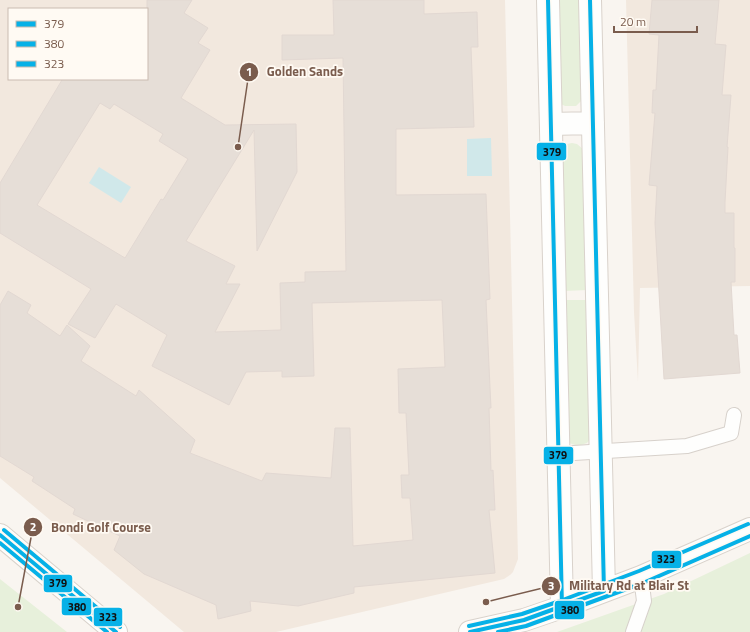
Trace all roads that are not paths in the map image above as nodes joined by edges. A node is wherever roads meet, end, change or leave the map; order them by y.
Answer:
1 (548, 0) edge
2 (590, 0) edge
3 (593, 122) junction
4 (551, 124) junction
5 (734, 415) dead end
6 (601, 451) junction
7 (558, 454) junction
8 (750, 529) edge
9 (0, 535) edge
10 (641, 578) junction
11 (604, 591) junction
12 (562, 607) junction
13 (116, 632) edge
14 (470, 632) edge
15 (633, 632) edge

1 - 4 street
2 - 3 street
3 - 4 street
3 - 6 street
4 - 7 street
5 - 6 lane
6 - 7 lane
6 - 11 street
7 - 12 street
8 - 10 street
9 - 13 street
10 - 11 street
10 - 15 lane
11 - 12 street
12 - 14 street

